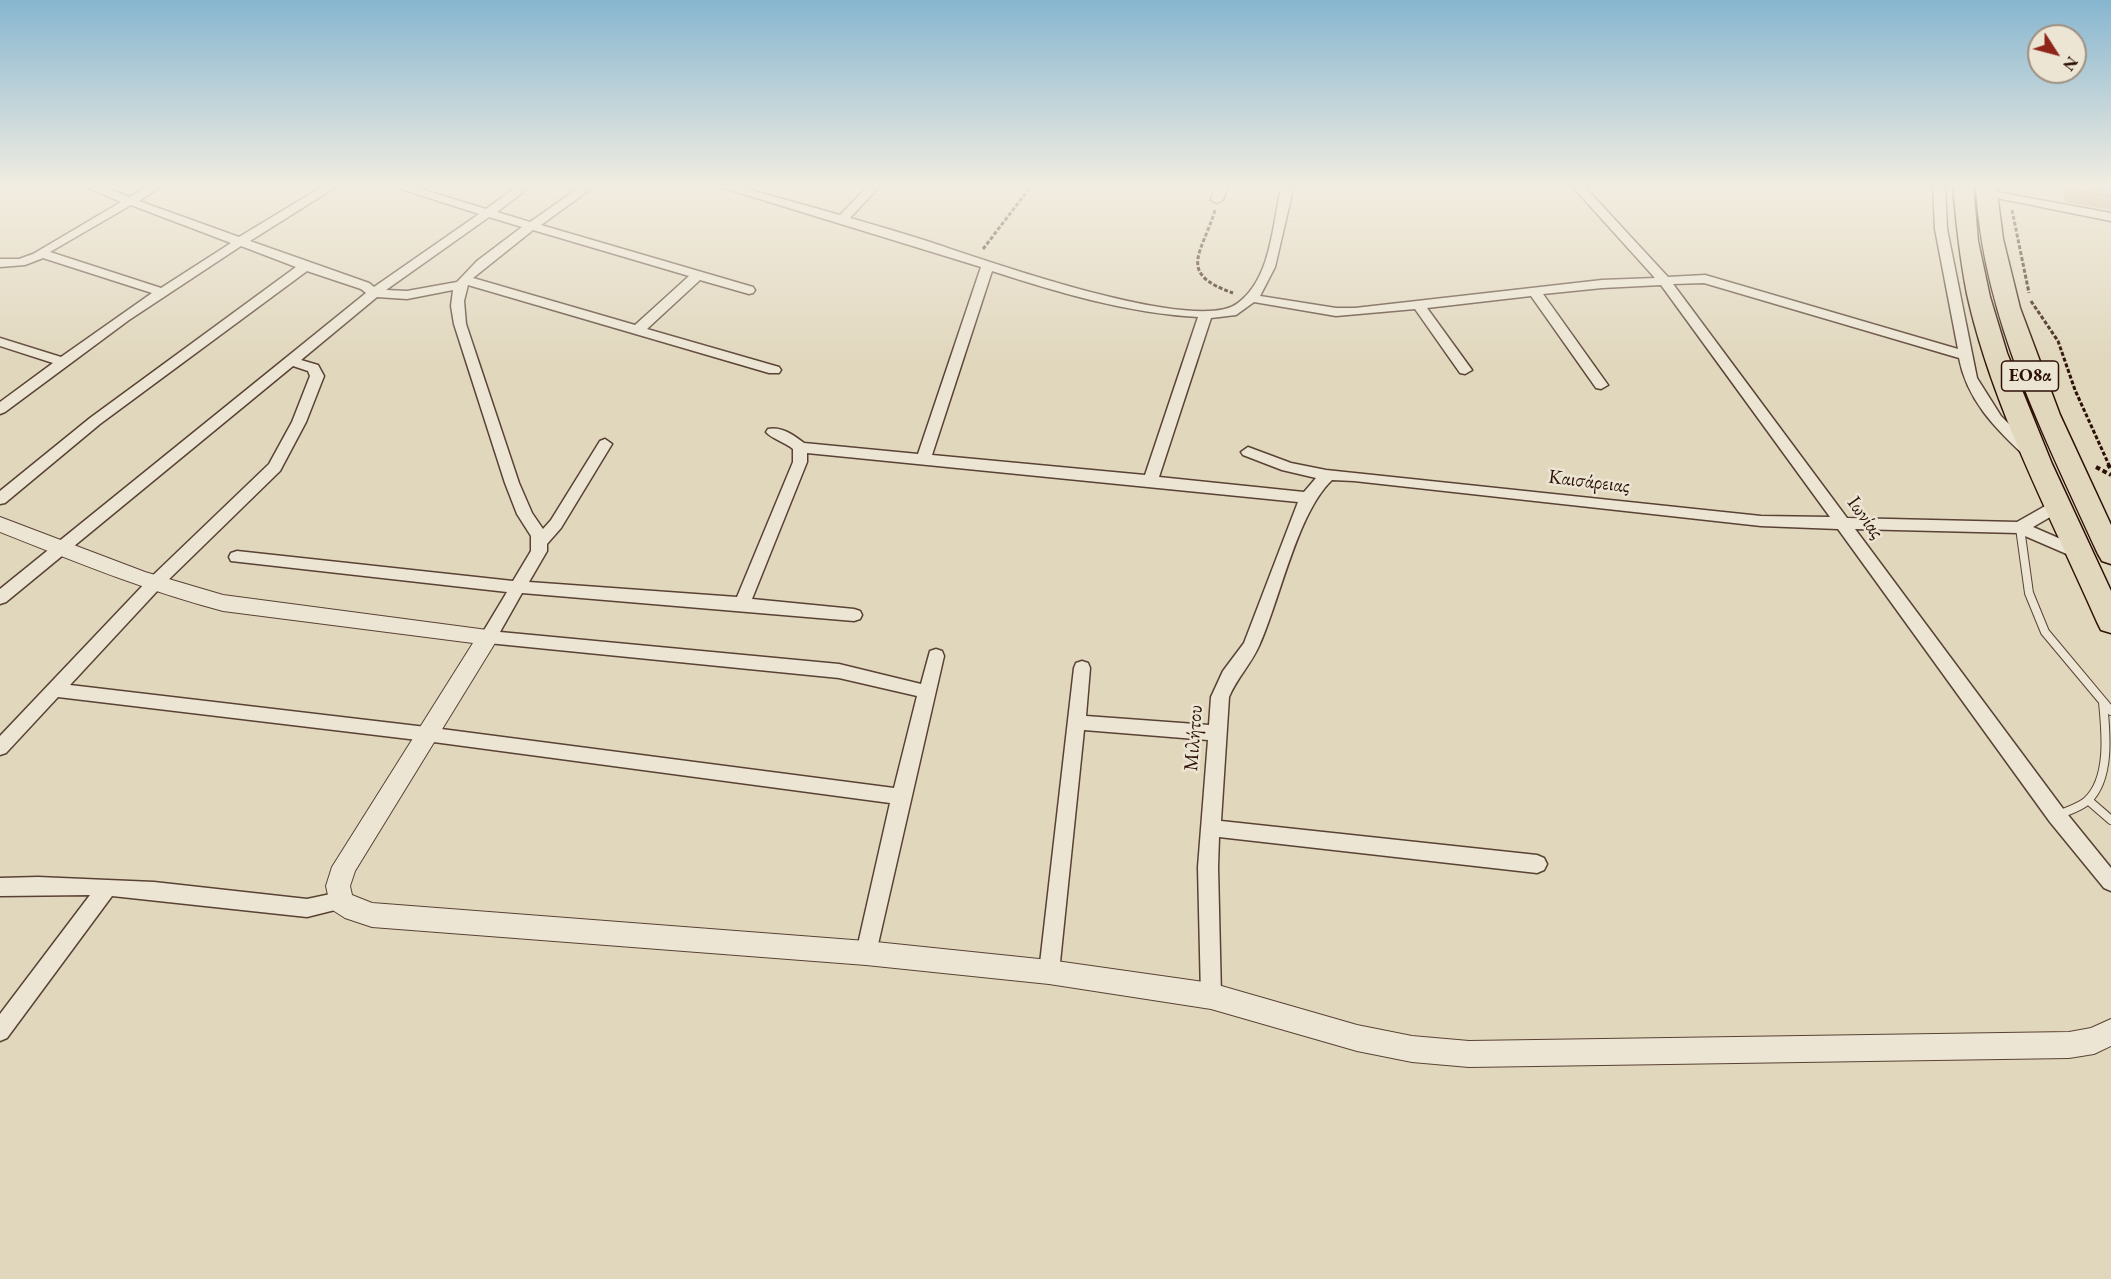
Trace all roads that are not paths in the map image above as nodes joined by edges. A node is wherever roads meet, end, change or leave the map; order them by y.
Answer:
1 (54, 245) edge
2 (236, 245) edge
3 (247, 245) edge
4 (442, 245) edge
5 (507, 245) edge
6 (591, 245) edge
7 (920, 245) edge
8 (1275, 245) edge
9 (1631, 245) edge
10 (1944, 245) edge
11 (1970, 245) edge
12 (1993, 245) edge
13 (43, 254) junction
14 (0, 263) edge
15 (981, 263) junction
16 (305, 266) junction
17 (697, 276) junction
18 (1664, 280) junction
19 (463, 283) junction
20 (748, 290) dead end
21 (161, 292) junction
22 (1535, 292) junction
23 (374, 293) junction
24 (1252, 298) junction
25 (1955, 300) junction
26 (1982, 304) junction
27 (1419, 305) junction
28 (1206, 314) junction
29 (638, 330) junction
30 (0, 342) edge
31 (1964, 355) junction
32 (291, 361) junction
33 (62, 362) junction
34 (774, 370) dead end
35 (1465, 370) dead end
36 (1601, 385) dead end
37 (0, 409) edge
38 (773, 432) dead end
39 (605, 444) dead end
40 (800, 447) junction
41 (1248, 452) dead end
42 (923, 459) junction
43 (2040, 462) junction
44 (1328, 476) junction
45 (1150, 481) junction
46 (1309, 498) junction
47 (0, 499) edge
48 (2059, 505) junction
49 (0, 524) edge
50 (1844, 525) junction
51 (2020, 528) junction
52 (539, 543) junction
53 (62, 548) junction
54 (2082, 554) junction
55 (2111, 554) edge
56 (237, 557) dead end
57 (154, 584) junction
58 (518, 587) junction
59 (0, 598) edge
60 (742, 604) junction
61 (854, 615) dead end
62 (2111, 622) edge
63 (488, 636) junction
64 (936, 656) dead end
65 (1082, 668) dead end
66 (56, 690) junction
67 (926, 692) junction
68 (2103, 702) junction
69 (2111, 711) edge
70 (1076, 722) junction
71 (1216, 733) junction
72 (426, 734) junction
73 (0, 748) edge
74 (901, 797) junction
75 (2088, 800) junction
76 (2057, 816) junction
77 (2111, 820) edge
78 (1210, 828) junction
79 (1537, 864) dead end
80 (2111, 882) edge
81 (0, 887) edge
82 (107, 888) junction
83 (340, 901) junction
84 (866, 953) junction
85 (1049, 972) junction
86 (1211, 996) junction
87 (0, 1031) edge
88 (2111, 1032) edge

1 - 13 street
2 - 21 street
3 - 16 street
4 - 23 street
5 - 19 street
6 - 17 street
7 - 15 street
8 - 24 street
9 - 18 street, Ιωνίας
10 - 25 street
11 - 26 highway, ΕΟ8α
12 - 55 highway, ΕΟ8α
13 - 14 street
13 - 21 street
15 - 28 street
15 - 42 street
16 - 23 street
16 - 47 street
17 - 20 street
17 - 29 street
18 - 22 street
18 - 31 street
18 - 50 street, Ιωνίας
19 - 23 street
19 - 29 street
19 - 52 street
21 - 33 street
22 - 27 street
22 - 36 street
23 - 32 street
24 - 27 street
24 - 28 street
25 - 26 street
25 - 31 street
26 - 43 highway, ΕΟ8α
27 - 35 street
28 - 45 street
29 - 34 street
30 - 33 street
31 - 43 street
32 - 53 street
32 - 57 street
33 - 37 street
38 - 40 street
39 - 52 street
40 - 42 street
40 - 60 street
41 - 44 street, Καισάρειας
42 - 45 street
43 - 48 highway, ΕΟ8α
44 - 46 street, Μιλήτου
44 - 50 street, Καισάρειας
45 - 46 street
46 - 71 street, Μιλήτου
48 - 51 street
48 - 54 highway, ΕΟ8α
49 - 53 street
50 - 51 street, Καισάρειας
50 - 76 street, Ιωνίας
51 - 54 street
51 - 68 lane
52 - 58 street
53 - 57 street
53 - 59 street
54 - 62 highway, ΕΟ8α
56 - 58 street
57 - 63 street
57 - 66 street
58 - 60 street
58 - 63 street
60 - 61 street
63 - 67 street
63 - 72 street
64 - 67 street
65 - 70 street
66 - 72 street
66 - 73 street
67 - 74 street
68 - 69 lane
68 - 75 lane
70 - 71 street
70 - 85 street
71 - 78 street, Μιλήτου
72 - 74 street
72 - 83 street
74 - 84 street
75 - 76 lane
75 - 77 lane
76 - 80 street, Ιωνίας
78 - 79 street
78 - 86 street, Μιλήτου
81 - 82 street
82 - 83 street
82 - 87 street
83 - 84 street
84 - 85 street
85 - 86 street
86 - 88 street

